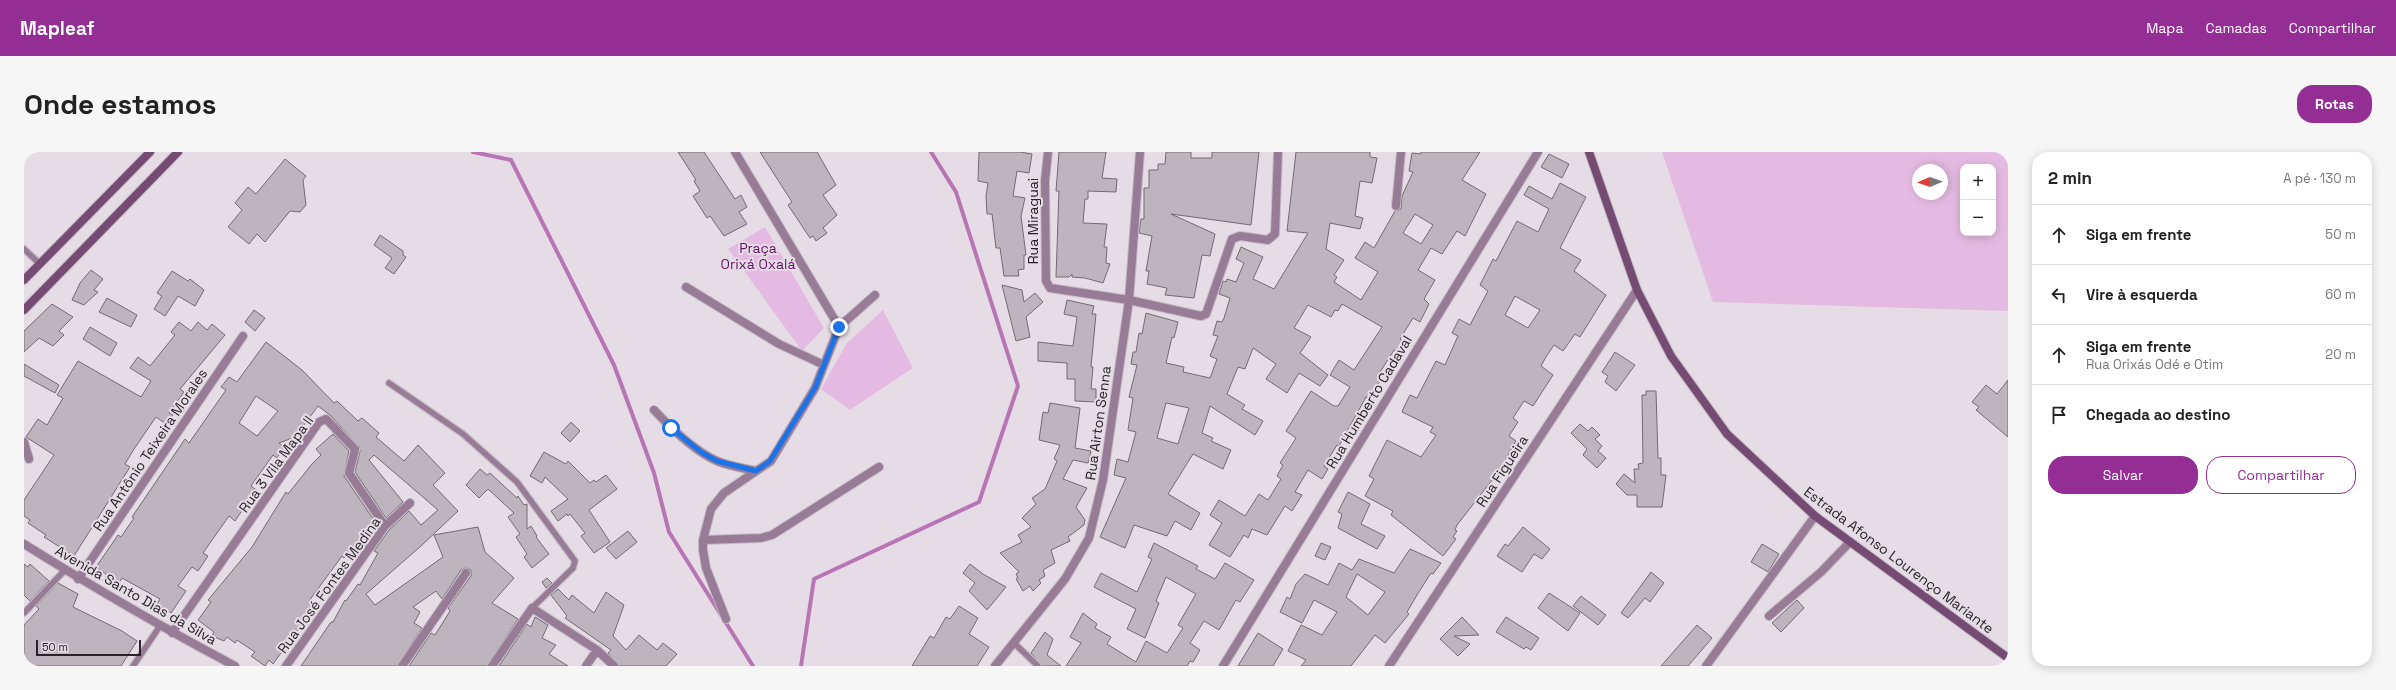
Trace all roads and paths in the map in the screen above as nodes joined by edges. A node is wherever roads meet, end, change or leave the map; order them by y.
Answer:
1 (150, 152) edge
2 (178, 152) edge
3 (735, 152) edge
4 (1048, 152) edge
5 (1140, 152) edge
6 (1278, 152) edge
7 (1400, 152) edge
8 (1538, 152) edge
9 (1589, 152) edge
10 (1396, 206) dead end
11 (24, 249) edge
12 (40, 264) junction
13 (24, 280) edge
14 (686, 287) dead end
15 (1637, 290) junction
16 (875, 295) dead end
17 (1129, 300) junction
18 (24, 310) edge
19 (839, 327) junction
20 (243, 336) dead end
21 (824, 365) junction
22 (389, 383) dead end
23 (654, 410) dead end
24 (24, 442) edge
25 (29, 459) dead end
26 (879, 468) dead end
27 (756, 471) junction
28 (410, 503) dead end
29 (1815, 516) junction
30 (385, 526) junction
31 (703, 540) junction
32 (1850, 542) junction
33 (24, 544) edge
34 (65, 570) junction
35 (466, 573) dead end
36 (78, 579) junction
37 (532, 608) junction
38 (24, 613) edge
39 (1769, 616) dead end
40 (726, 619) dead end
41 (160, 626) junction
42 (172, 633) junction
43 (1014, 643) junction
44 (597, 650) junction
45 (2008, 658) edge
46 (133, 666) edge
47 (235, 666) edge
48 (286, 666) edge
49 (402, 666) edge
50 (492, 666) edge
51 (586, 666) edge
52 (614, 666) edge
53 (995, 666) edge
54 (1038, 666) edge
55 (1223, 666) edge
56 (1389, 666) edge
57 (1706, 666) edge

1 - 12 main road
2 - 18 main road
3 - 19 street
4 - 17 street, Rua Miraguai
5 - 17 street, Rua Airton Senna
6 - 17 street
7 - 10 street
8 - 55 street, Rua Humberto Cadaval
9 - 15 main road, Estrada Afonso Lourenço Mariante
11 - 12 lane
12 - 13 main road
14 - 21 street
15 - 29 main road, Estrada Afonso Lourenço Mariante
15 - 56 street, Rua Figueira
16 - 19 street
17 - 43 street, Rua Airton Senna
19 - 21 street
20 - 36 street, Rua Antônio Teixeira Morales
21 - 27 street
22 - 37 lane
23 - 27 street
24 - 25 street
26 - 31 street
27 - 31 street
28 - 30 street, Rua José Fontes Medina
29 - 32 main road, Estrada Afonso Lourenço Mariante
29 - 57 street
30 - 42 street, Rua 3 Vila Mapa II
30 - 48 street, Rua José Fontes Medina
31 - 40 street
32 - 39 street
32 - 45 main road, Estrada Afonso Lourenço Mariante
33 - 34 street, Avenida Santo Dias da Silva
34 - 36 street, Avenida Santo Dias da Silva
34 - 38 lane
35 - 49 street
36 - 41 street, Avenida Santo Dias da Silva
37 - 44 street
37 - 50 street
41 - 42 street, Avenida Santo Dias da Silva
41 - 46 lane
42 - 47 street, Avenida Santo Dias da Silva
43 - 53 street, Rua Airton Senna
43 - 54 lane
44 - 51 street
44 - 52 street

